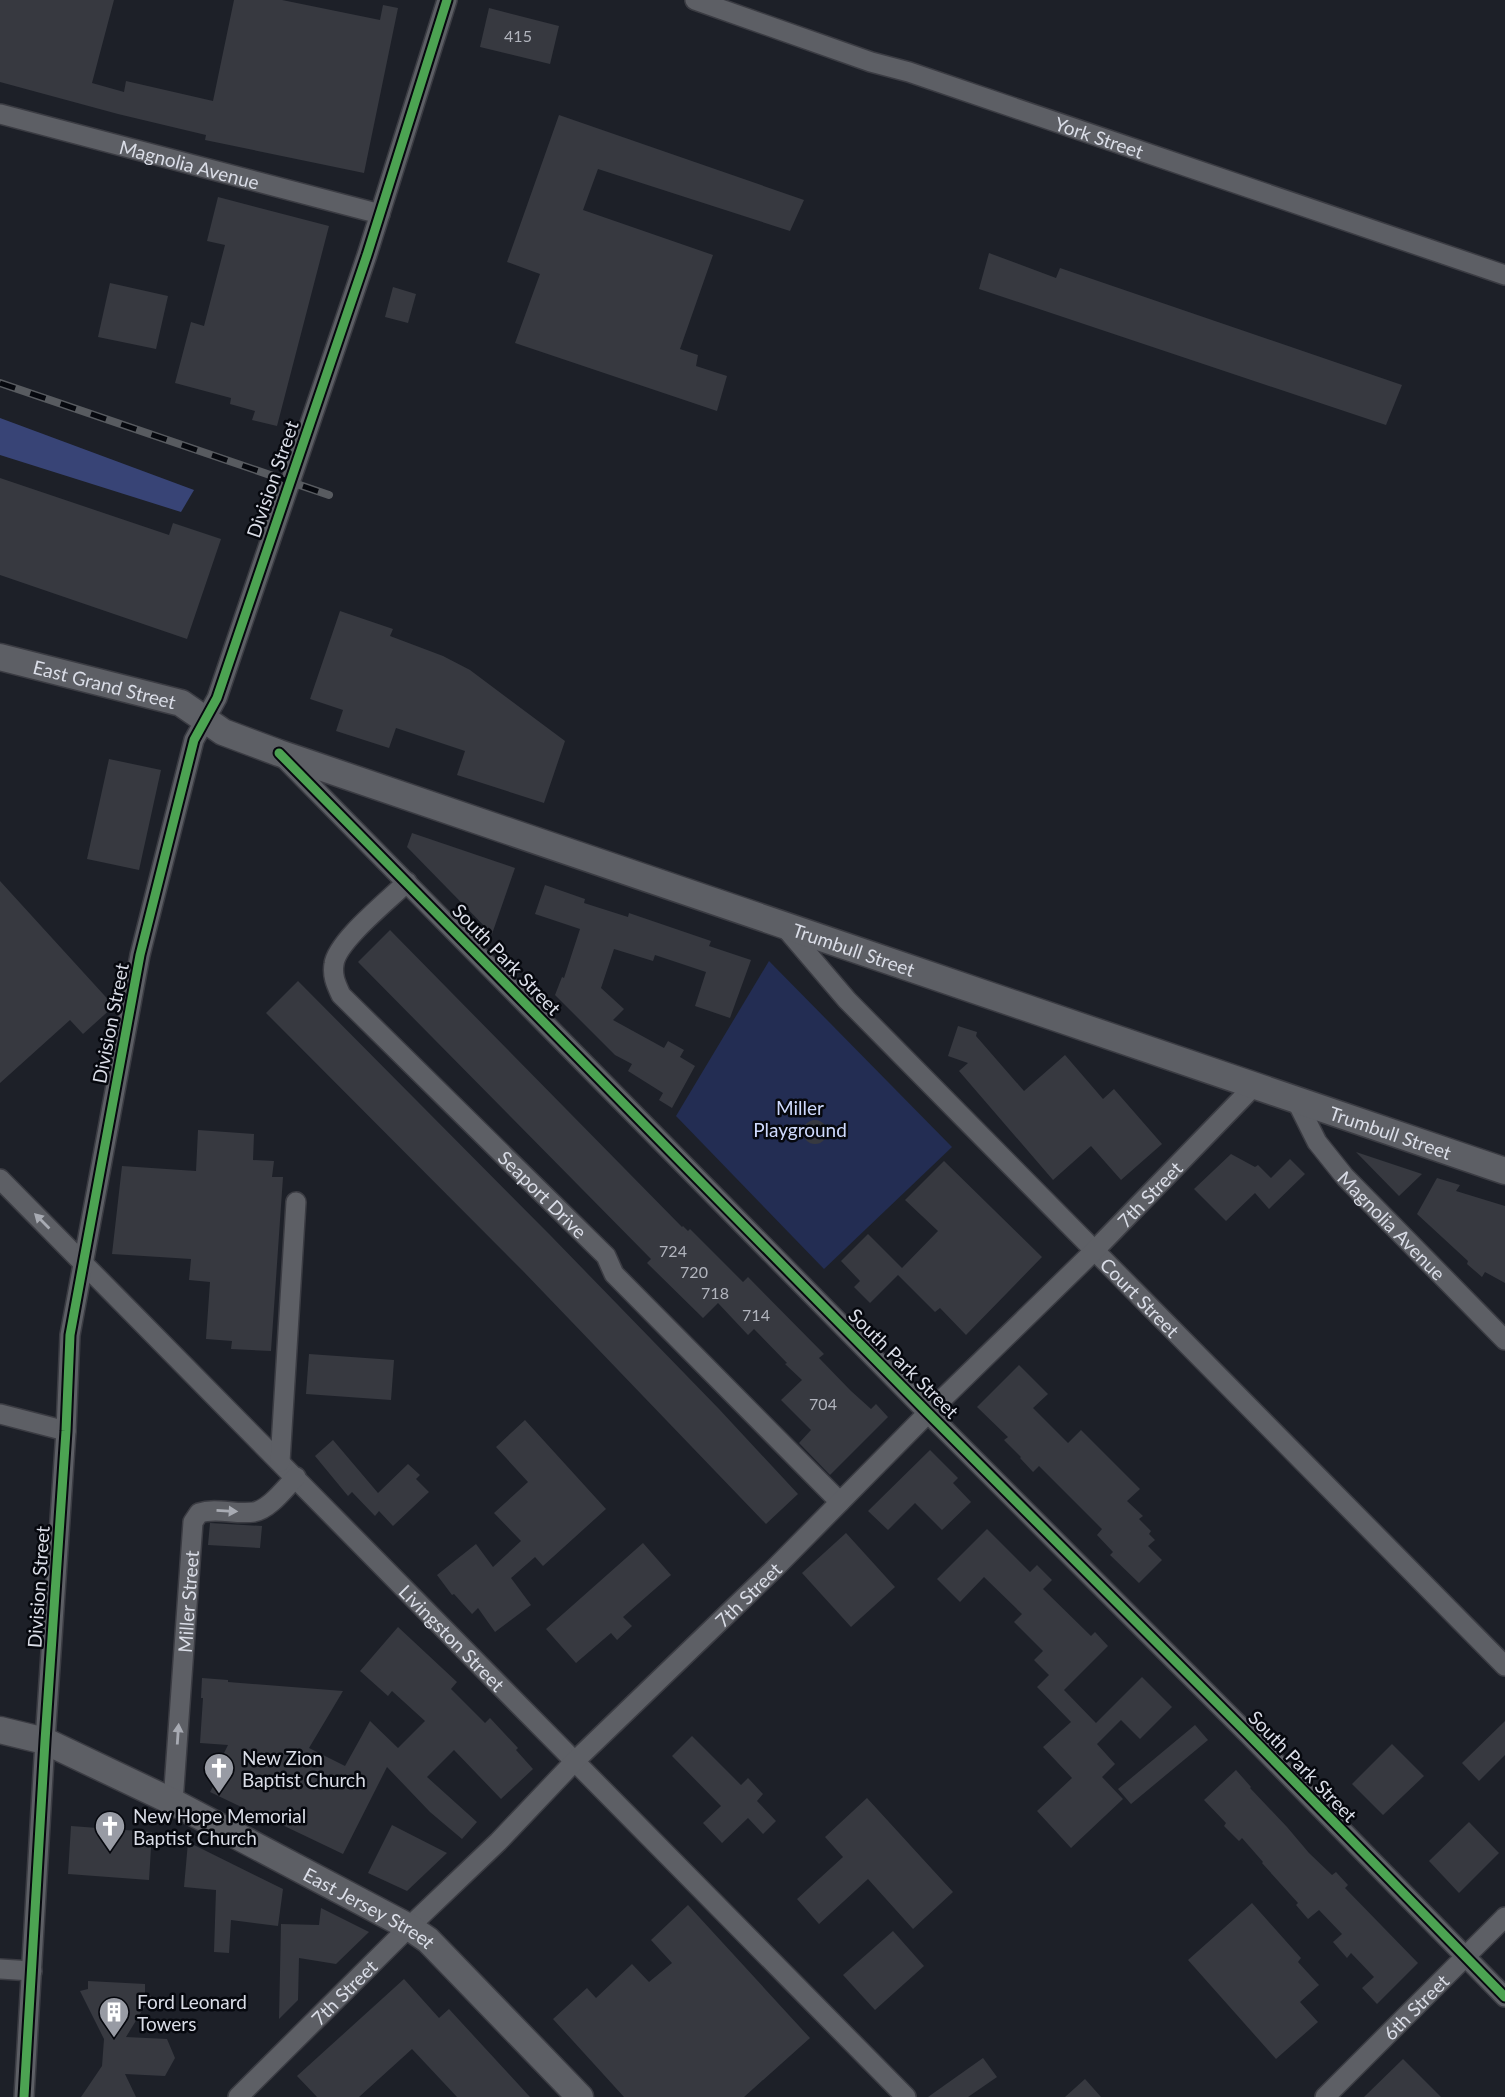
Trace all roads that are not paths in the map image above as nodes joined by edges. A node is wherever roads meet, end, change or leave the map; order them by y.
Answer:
1 (447, 0) edge
2 (695, 0) edge
3 (0, 114) edge
4 (380, 214) junction
5 (1505, 275) edge
6 (0, 657) edge
7 (205, 719) junction
8 (279, 753) junction
9 (407, 882) junction
10 (783, 925) junction
11 (1254, 1086) junction
12 (1296, 1100) junction
13 (1505, 1171) edge
14 (0, 1179) edge
15 (296, 1202) dead end
16 (1094, 1251) junction
17 (83, 1263) junction
18 (1505, 1339) edge
19 (928, 1413) junction
20 (0, 1414) edge
21 (66, 1431) junction
22 (280, 1462) junction
23 (296, 1477) junction
24 (840, 1502) junction
25 (1505, 1666) edge
26 (0, 1730) edge
27 (45, 1741) junction
28 (574, 1762) junction
29 (173, 1802) junction
30 (1505, 1917) edge
31 (409, 1927) junction
32 (1465, 1956) junction
33 (0, 1969) edge
34 (32, 1971) junction
35 (1505, 1997) edge
36 (249, 2093) edge
37 (24, 2097) edge
38 (580, 2097) edge
39 (906, 2097) edge
40 (1325, 2097) edge

1 - 4 street, Division Street
2 - 5 street, York Street
3 - 4 street, Magnolia Avenue
4 - 7 street, Division Street
6 - 7 street, East Grand Street
7 - 8 street, Trumbull Street
7 - 17 street, Division Street
8 - 9 street, South Park Street
8 - 10 street, Trumbull Street
9 - 19 street, South Park Street
9 - 24 street, Seaport Drive
10 - 11 street, Trumbull Street
10 - 16 street, Court Street
11 - 12 street, Trumbull Street
11 - 16 street, 7th Street
12 - 13 street, Trumbull Street
12 - 18 street, Magnolia Avenue
17 -> 14 street, Livingston Street
15 - 22 street
16 - 19 street, 7th Street
16 - 25 street, Court Street
17 - 21 street, Division Street
17 - 22 street, Livingston Street
19 - 24 street, 7th Street
19 - 32 street, South Park Street
20 - 21 street
21 - 27 street, Division Street
22 - 23 street, Livingston Street
23 - 28 street, Livingston Street
29 -> 23 street, Miller Street
24 - 28 street, 7th Street
26 - 27 street, East Jersey Street
27 - 29 street, East Jersey Street
27 - 34 street, Division Street
28 - 31 street, 7th Street
28 - 39 street, Livingston Street
29 - 31 street, East Jersey Street
30 - 32 street, 6th Street
31 - 36 street, 7th Street
31 - 38 street, East Jersey Street
32 - 35 street, South Park Street
32 - 40 street, 6th Street
33 - 34 street
34 - 37 street, Division Street

